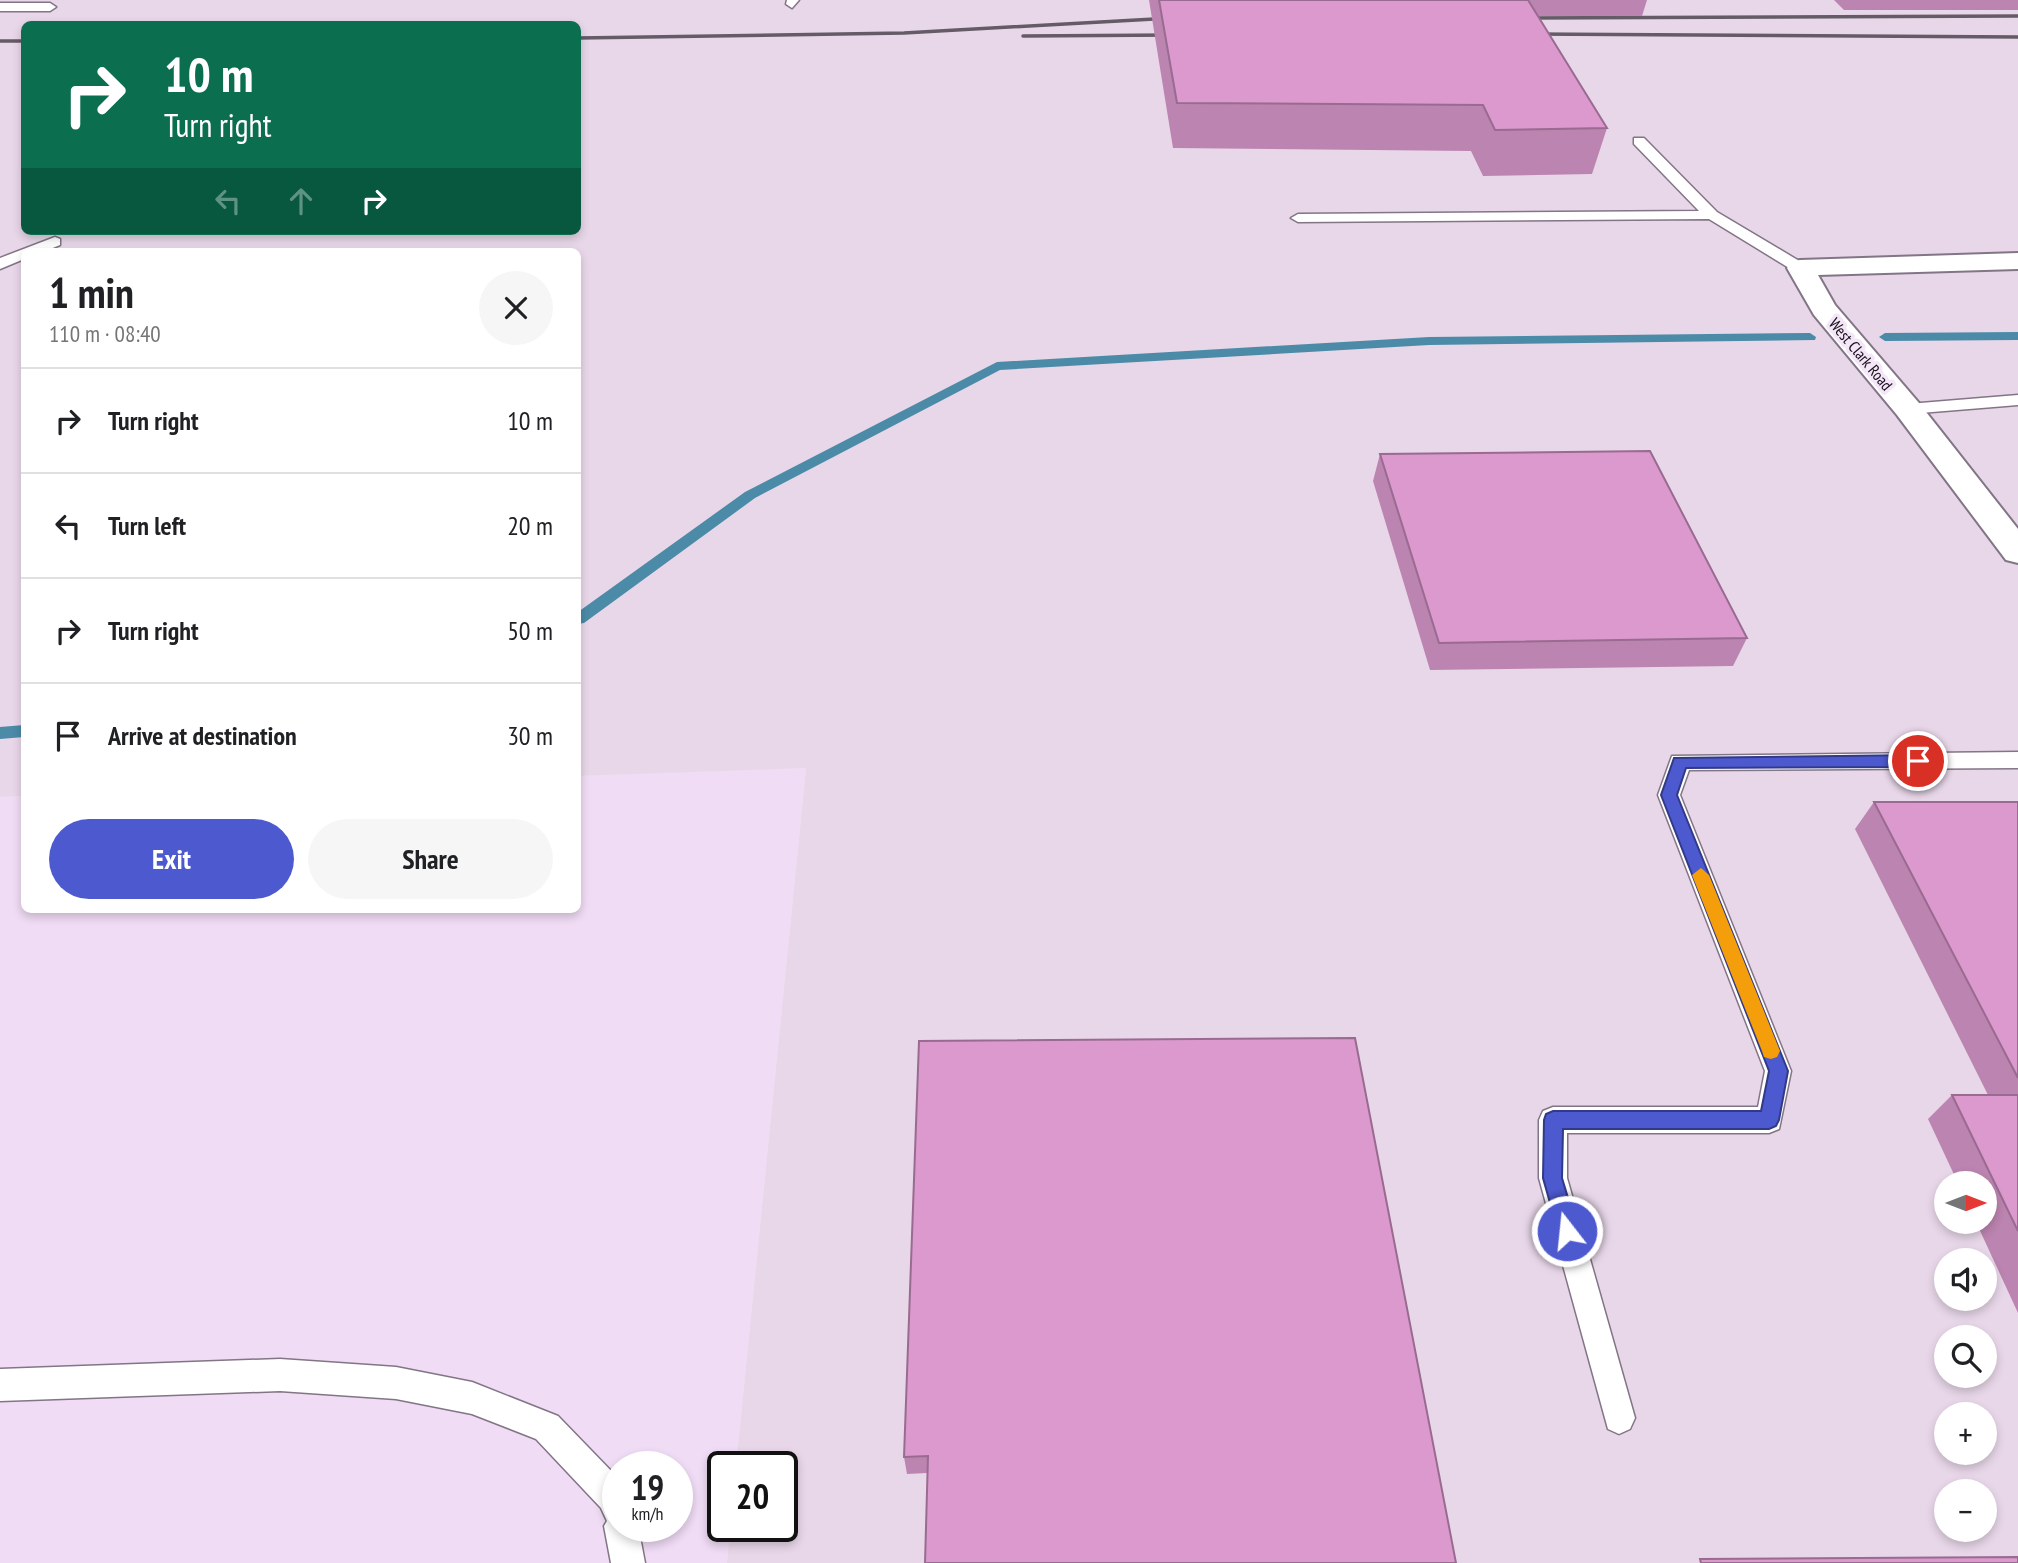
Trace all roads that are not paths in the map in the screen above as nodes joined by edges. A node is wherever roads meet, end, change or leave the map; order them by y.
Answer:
1 (0, 7) edge
2 (50, 7) dead end
3 (1639, 141) dead end
4 (1712, 215) junction
5 (1298, 218) dead end
6 (55, 242) dead end
7 (40, 248) edge
8 (21, 255) edge
9 (2018, 261) edge
10 (0, 264) edge
11 (1800, 268) junction
12 (2018, 400) edge
13 (1908, 409) junction
14 (2018, 552) edge
15 (2018, 760) edge
16 (0, 1385) edge
17 (1619, 1419) dead end
18 (602, 1485) edge
19 (624, 1542) edge
20 (628, 1563) edge

1 - 2 lane
3 - 4 lane
4 - 5 lane
4 - 11 lane
6 - 7 lane
8 - 10 lane
9 - 11 street
11 - 13 street, West Clark Road
12 - 13 lane
13 - 14 street, West Clark Road
15 - 17 lane
16 - 18 lane
19 - 20 lane

